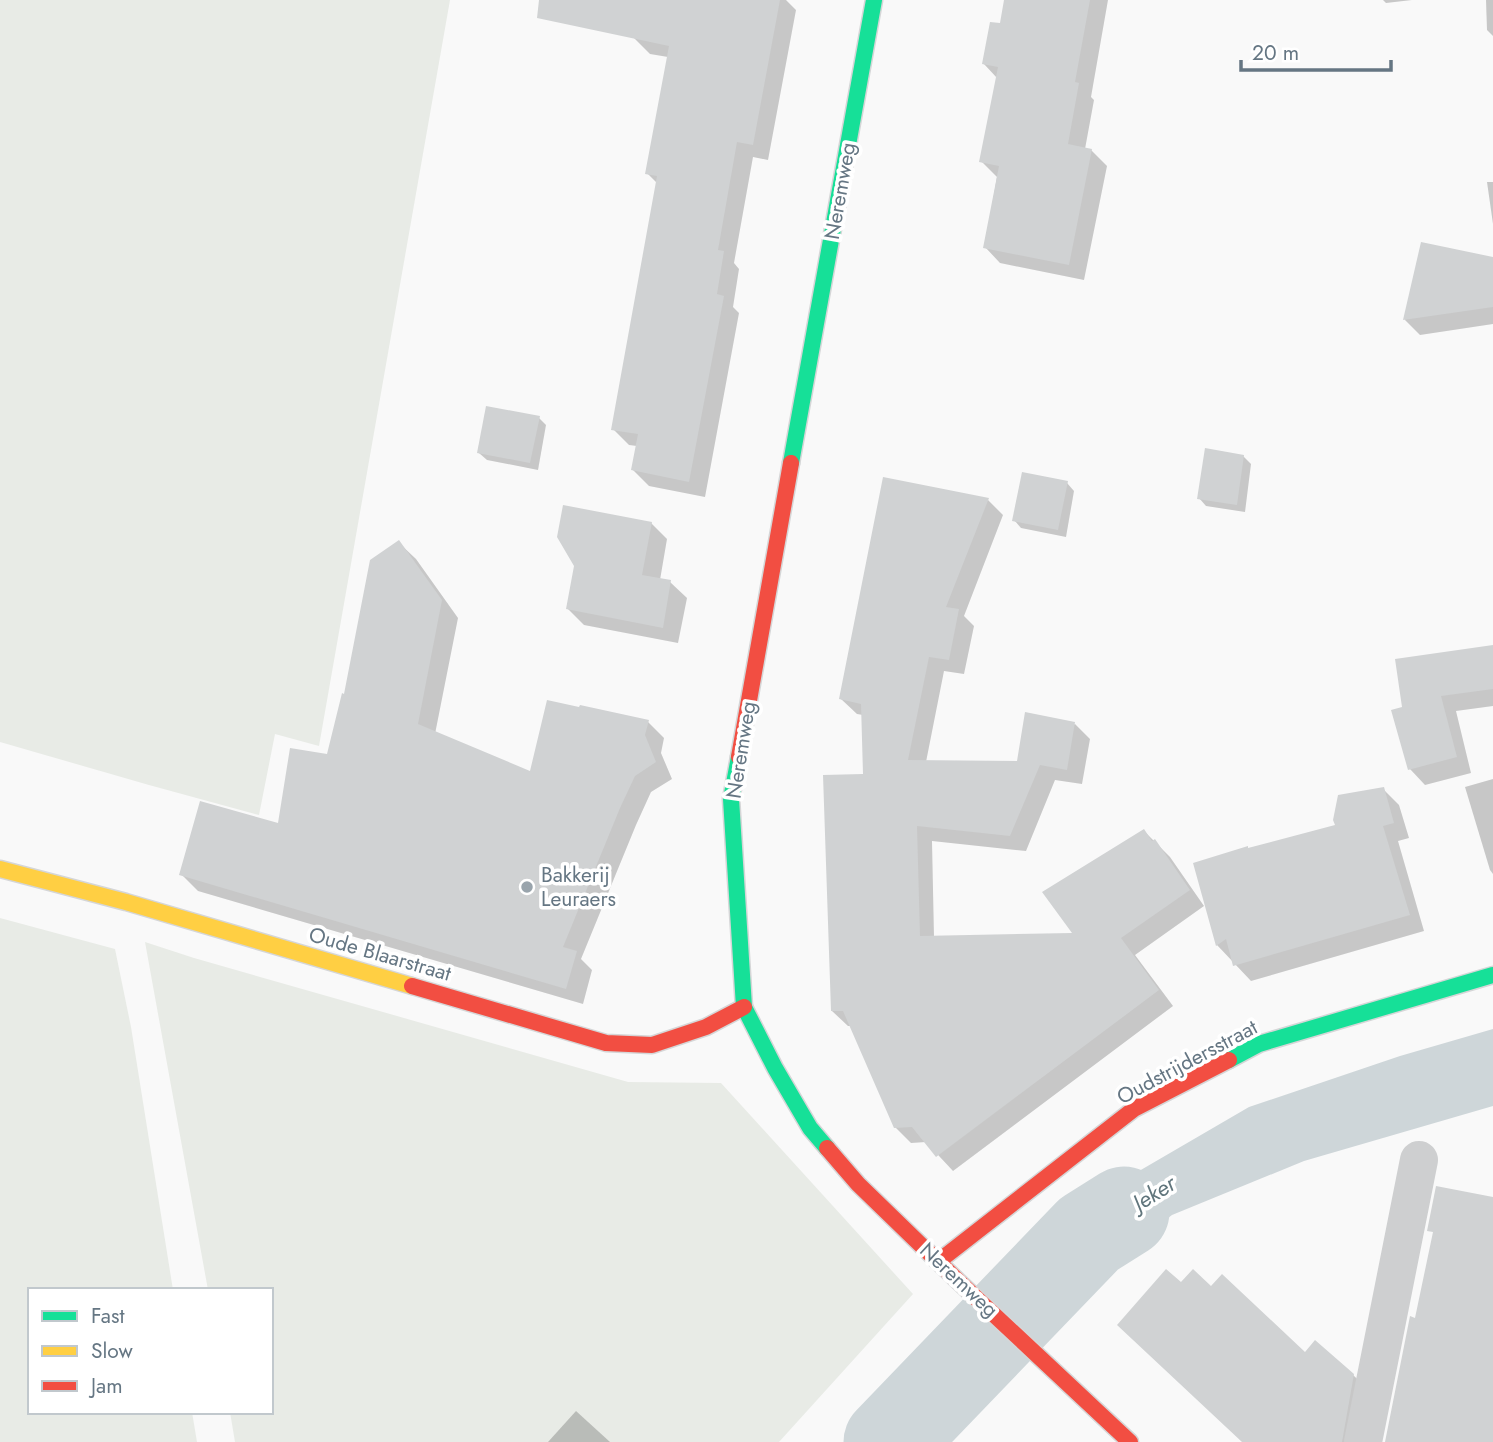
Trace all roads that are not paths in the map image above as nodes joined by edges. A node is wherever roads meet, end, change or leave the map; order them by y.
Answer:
1 (874, 0) edge
2 (0, 869) edge
3 (1493, 975) edge
4 (744, 1007) junction
5 (1419, 1160) dead end
6 (939, 1261) junction
7 (1130, 1442) edge
8 (1363, 1442) edge

1 - 4 street, Neremweg
2 - 4 street, Oude Blaarstraat
3 - 6 street, Oudstrijdersstraat
4 - 6 street, Neremweg
5 - 8 street
6 - 7 street, Neremweg

